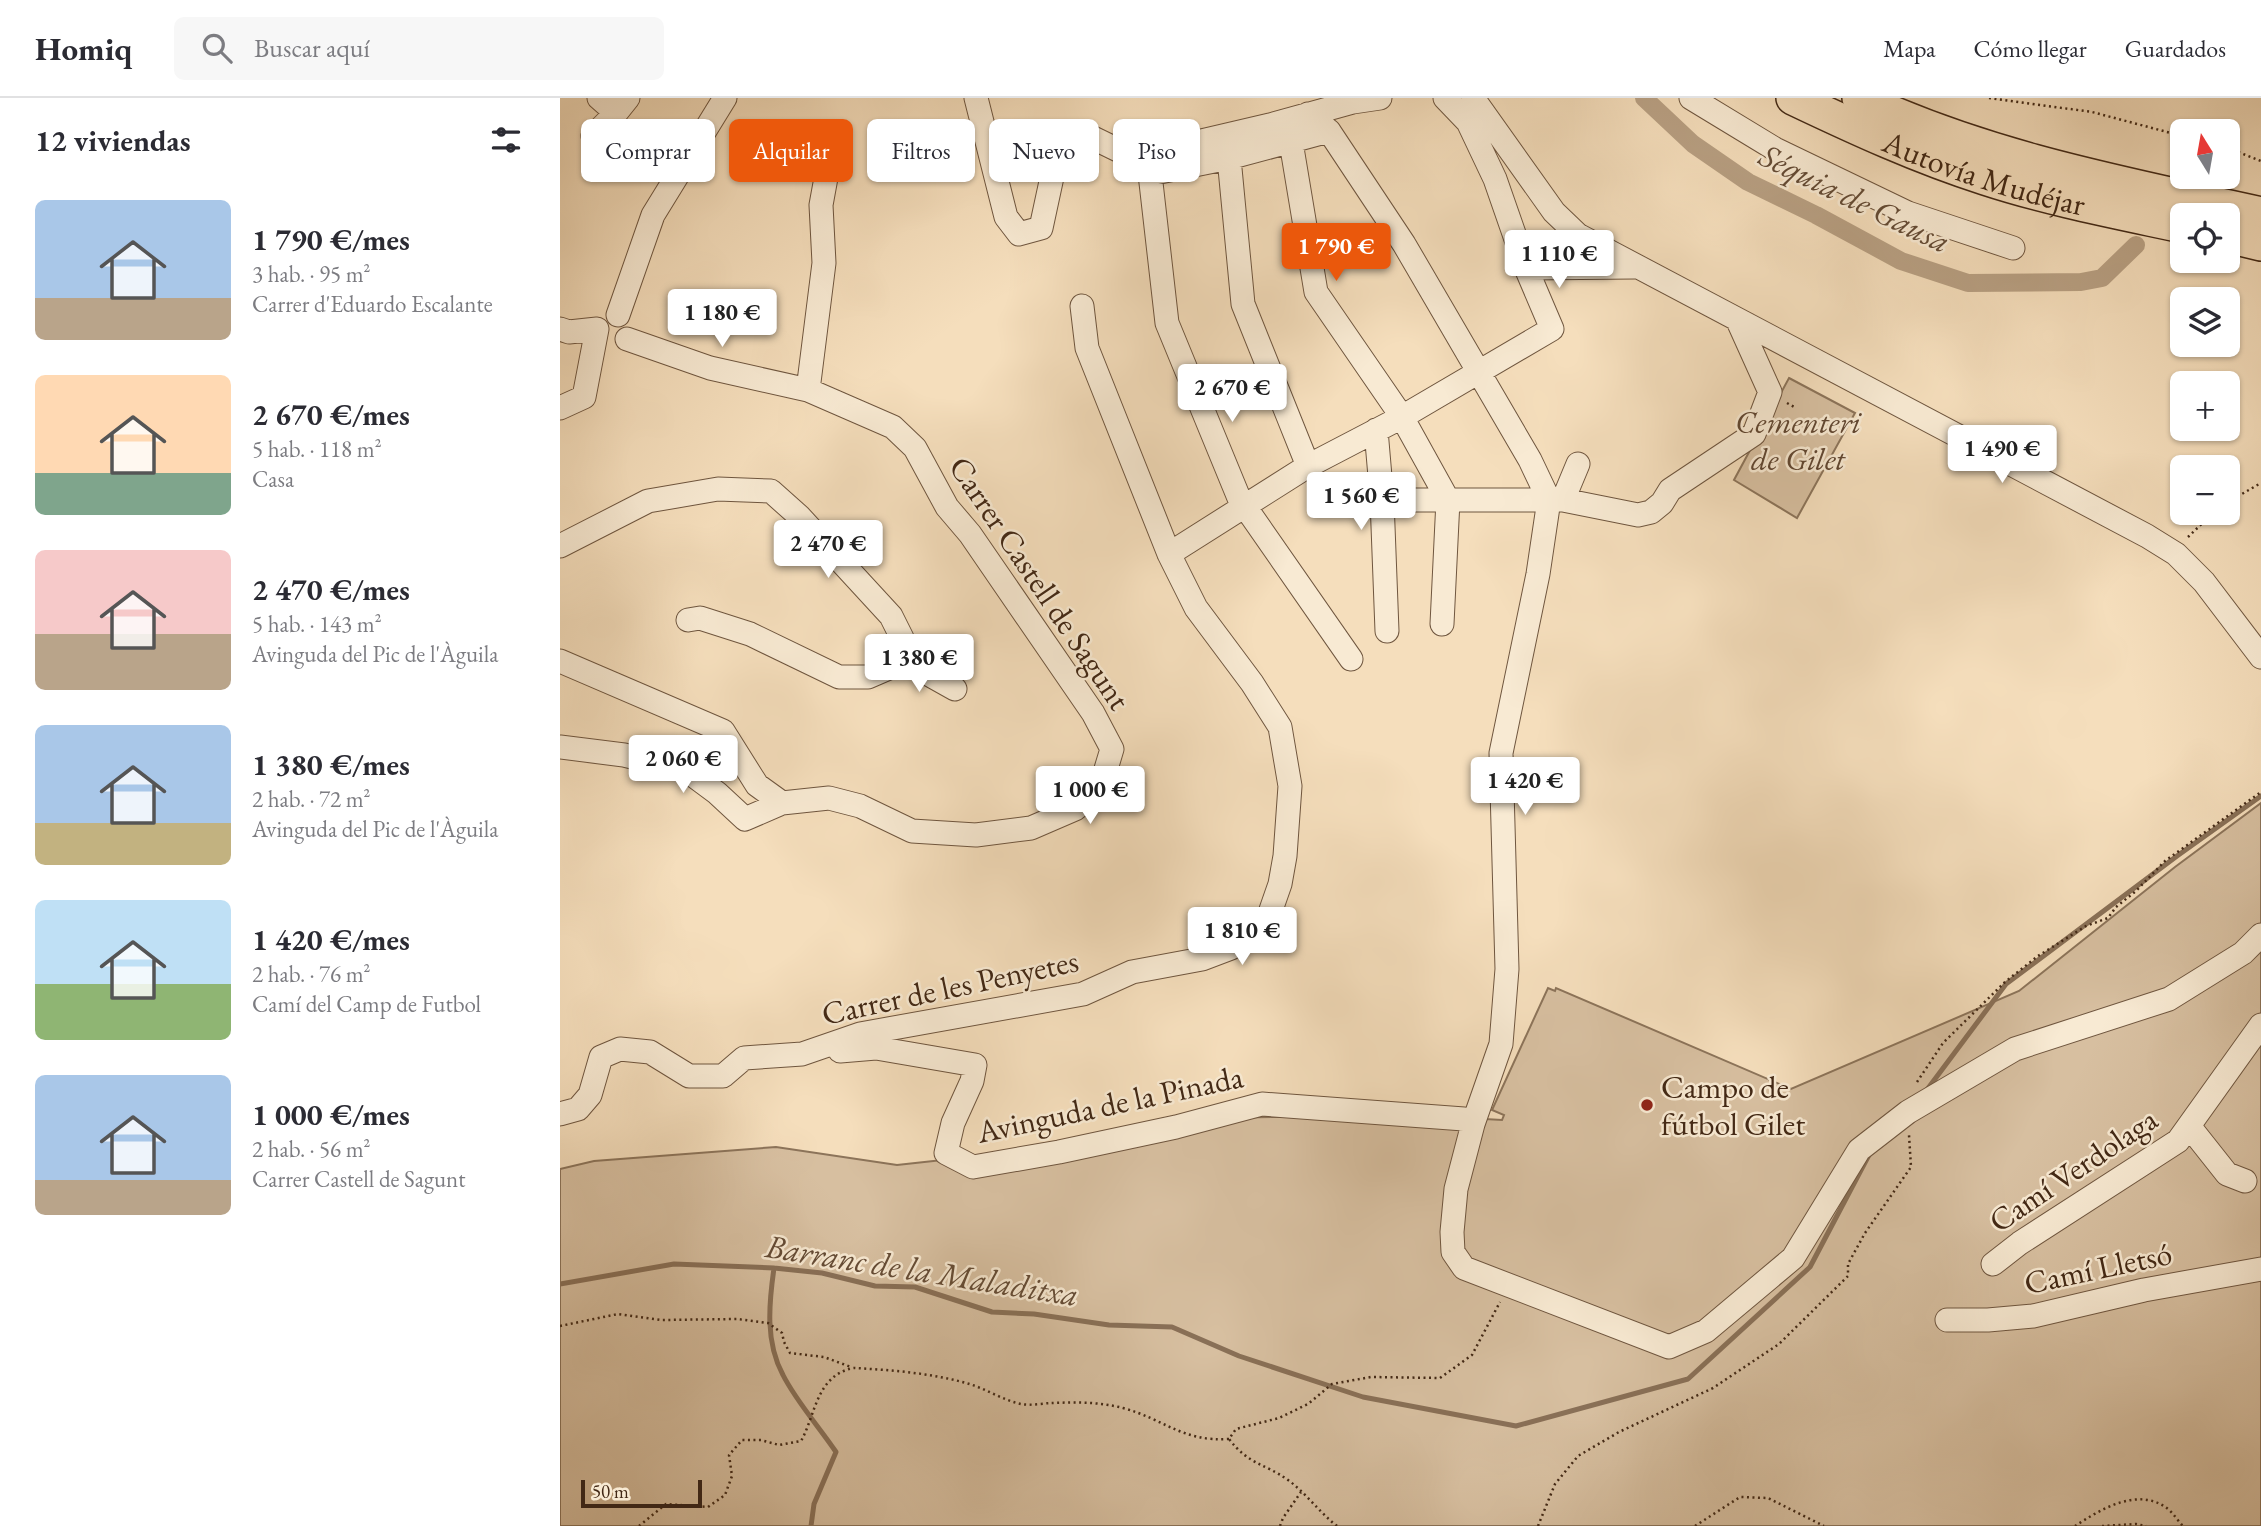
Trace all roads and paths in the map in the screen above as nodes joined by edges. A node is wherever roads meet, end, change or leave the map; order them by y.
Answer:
1 (725, 98) edge
2 (976, 98) edge
3 (1380, 98) edge
4 (1445, 98) edge
5 (1460, 98) edge
6 (1473, 98) edge
7 (1691, 98) edge
8 (1793, 98) edge
9 (1859, 98) edge
10 (1989, 98) edge
11 (1358, 100) edge
12 (614, 103) edge
13 (1308, 114) junction
14 (604, 119) edge
15 (1488, 121) junction
16 (1329, 131) junction
17 (2170, 133) edge
18 (1291, 142) junction
19 (2240, 153) edge
20 (1229, 158) junction
21 (2261, 161) edge
22 (825, 182) edge
23 (2261, 214) edge
24 (2170, 223) edge
25 (2240, 239) edge
26 (2261, 244) edge
27 (2013, 248) dead end
28 (1638, 267) junction
29 (1526, 268) junction
30 (1082, 306) dead end
31 (618, 315) junction
32 (1738, 321) junction
33 (560, 329) edge
34 (597, 329) junction
35 (627, 339) junction
36 (1479, 372) junction
37 (808, 390) junction
38 (560, 408) edge
39 (1402, 417) junction
40 (1376, 430) junction
41 (1578, 464) dead end
42 (1308, 466) junction
43 (2261, 483) edge
44 (2240, 495) edge
45 (1382, 500) junction
46 (1448, 500) junction
47 (1556, 500) junction
48 (1244, 506) junction
49 (2199, 525) edge
50 (560, 546) edge
51 (1169, 554) junction
52 (2176, 554) junction
53 (688, 620) dead end
54 (1442, 624) dead end
55 (1387, 631) dead end
56 (2261, 657) edge
57 (1351, 659) dead end
58 (560, 660) edge
59 (905, 662) junction
60 (955, 689) dead end
61 (560, 747) edge
62 (2261, 792) edge
63 (782, 803) junction
64 (2261, 935) edge
65 (2261, 1025) edge
66 (802, 1054) junction
67 (1908, 1112) junction
68 (560, 1114) edge
69 (1473, 1124) junction
70 (2189, 1126) junction
71 (2245, 1181) dead end
72 (1993, 1264) dead end
73 (2261, 1269) edge
74 (1507, 1286) junction
75 (1947, 1320) dead end
76 (560, 1326) edge
77 (852, 1368) junction
78 (1229, 1438) junction
79 (1301, 1492) junction
80 (639, 1526) edge
81 (1280, 1526) edge
82 (1337, 1526) edge
83 (1538, 1526) edge
84 (1695, 1526) edge
85 (1824, 1526) edge
86 (2075, 1526) edge
87 (2102, 1526) edge
88 (2146, 1526) edge
89 (2183, 1526) edge

1 - 31 street
2 - 13 street
3 - 11 street
4 - 29 street
5 - 15 street
6 - 15 street
7 - 27 street
8 - 24 highway, Autovía Mudéjar
9 - 23 highway, Autovía Mudéjar
10 - 17 path
11 - 13 street
12 - 14 street
13 - 16 street
15 - 28 street
16 - 18 street
16 - 36 street
18 - 20 street
18 - 39 street
19 - 21 path
20 - 42 street
20 - 48 street
22 - 37 street
25 - 26 highway
28 - 29 street
28 - 32 street
29 - 36 street
30 - 51 street, Carrer de les Penyetes
31 - 34 street
31 - 35 street
32 - 47 street
32 - 52 street
33 - 34 street
34 - 35 street
34 - 38 street
35 - 37 street, Carrer Castell de Sagunt
36 - 39 street
36 - 47 street
37 - 63 street, Carrer Castell de Sagunt
39 - 40 street
39 - 46 street
40 - 42 street
40 - 45 street
41 - 47 street
42 - 48 street
43 - 44 path
45 - 46 street
45 - 55 street
46 - 47 street
46 - 54 street
47 - 69 street
48 - 51 street
48 - 57 street
49 - 52 path
50 - 59 street
51 - 66 street, Carrer de les Penyetes
52 - 56 street
53 - 59 street
58 - 63 street
59 - 60 street
61 - 63 street
62 - 67 path
64 - 67 street
65 - 70 street, Camí Verdolaga
66 - 68 street, Carrer de les Penyetes
66 - 69 street, Avinguda de la Pinada
67 - 74 street
67 - 83 path
69 - 74 street
70 - 71 street
70 - 72 street, Camí Verdolaga
73 - 75 street, Camí Lletsó
74 - 78 path
76 - 77 path
77 - 78 path
77 - 80 path
78 - 79 path
79 - 81 path
79 - 82 path
84 - 85 path
86 - 89 path
87 - 88 path

